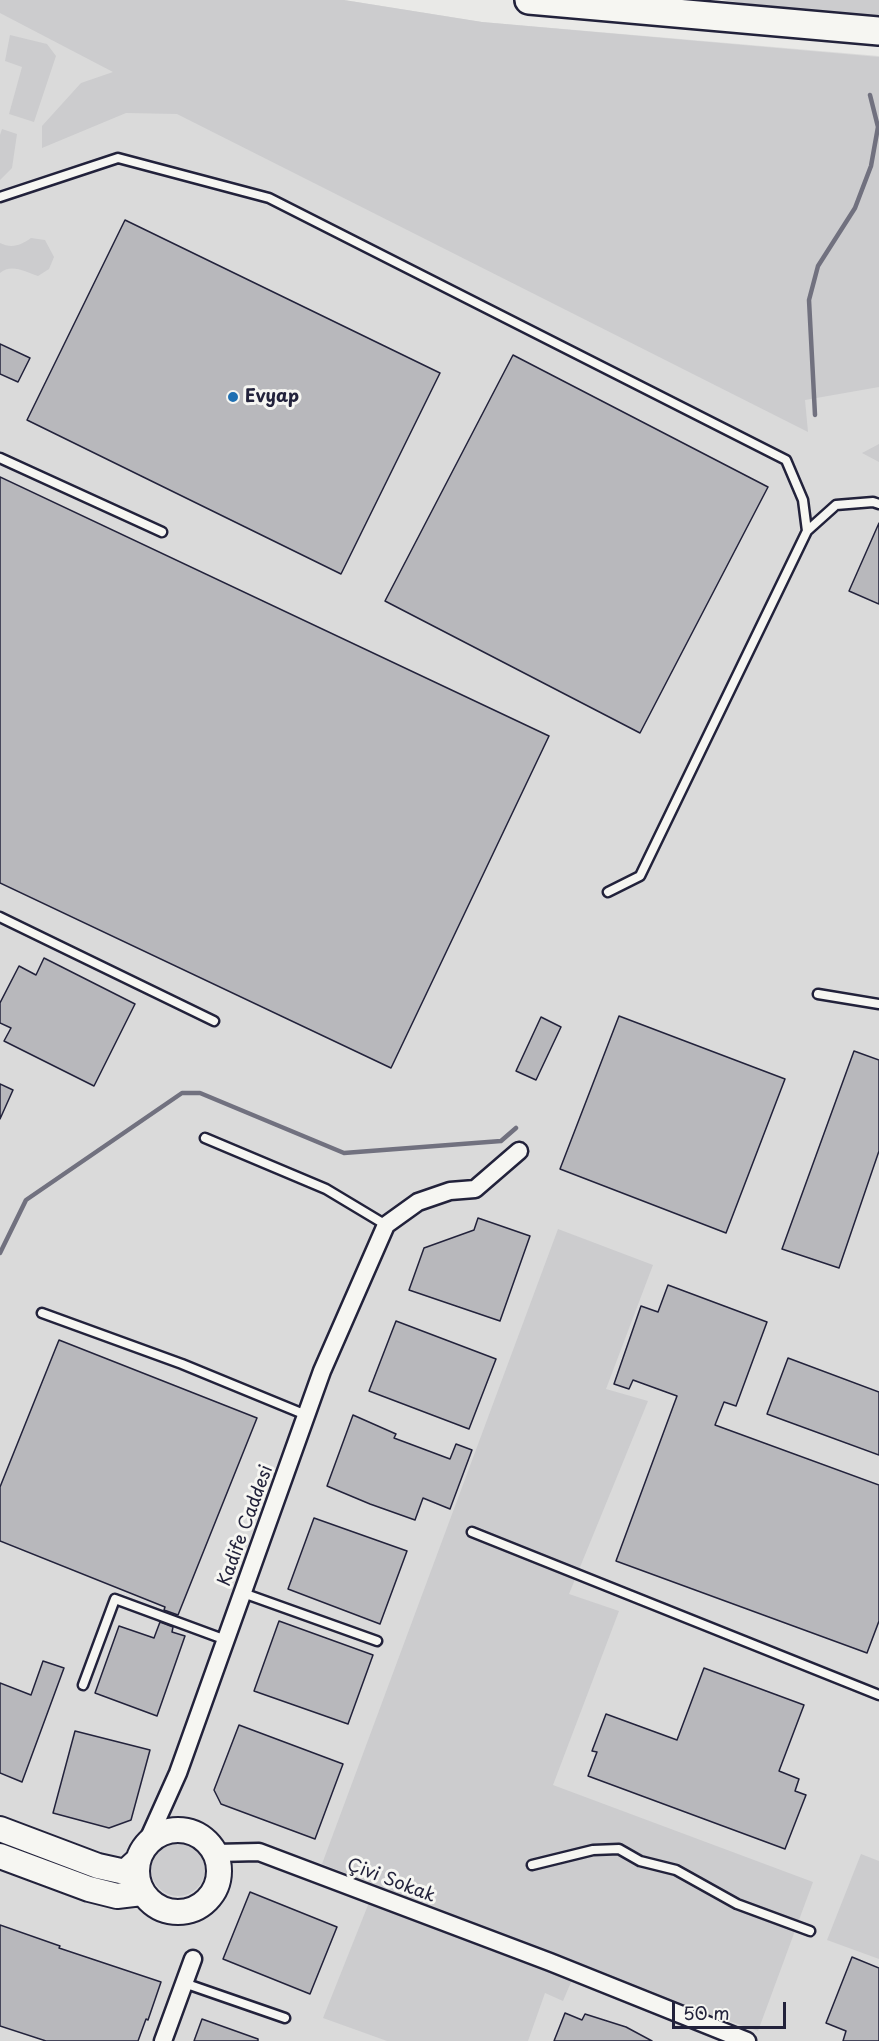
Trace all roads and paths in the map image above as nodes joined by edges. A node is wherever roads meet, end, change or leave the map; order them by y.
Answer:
1 (529, 0) edge
2 (879, 32) edge
3 (0, 197) edge
4 (0, 458) edge
5 (879, 504) edge
6 (807, 531) junction
7 (162, 532) dead end
8 (608, 892) dead end
9 (0, 918) edge
10 (818, 994) dead end
11 (879, 1004) edge
12 (214, 1021) dead end
13 (205, 1138) dead end
14 (519, 1151) dead end
15 (386, 1225) junction
16 (42, 1313) dead end
17 (306, 1415) junction
18 (472, 1532) dead end
19 (243, 1593) junction
20 (226, 1640) junction
21 (377, 1641) dead end
22 (83, 1685) dead end
23 (879, 1695) edge
24 (0, 1829) edge
25 (142, 1852) junction
26 (216, 1853) junction
27 (0, 1856) edge
28 (532, 1865) dead end
29 (142, 1893) junction
30 (810, 1931) dead end
31 (193, 1959) dead end
32 (184, 1983) junction
33 (285, 2018) dead end
34 (163, 2041) edge
35 (747, 2041) edge

1 - 2 main road
3 - 6 lane
4 - 7 lane
5 - 6 lane
6 - 8 lane
9 - 12 lane
10 - 11 lane
13 - 15 lane
14 - 15 street
15 - 17 street, Kadife Caddesi
16 - 17 lane
17 - 19 street, Kadife Caddesi
18 - 23 lane
19 - 20 street, Kadife Caddesi
19 - 21 lane
20 - 22 lane
20 - 25 street, Kadife Caddesi
24 - 25 street
25 - 26 street
25 - 29 street
26 - 29 street
26 - 35 street, Çivi Sokak
27 - 29 street
28 - 30 lane
31 - 32 street
32 - 33 lane
32 - 34 street

